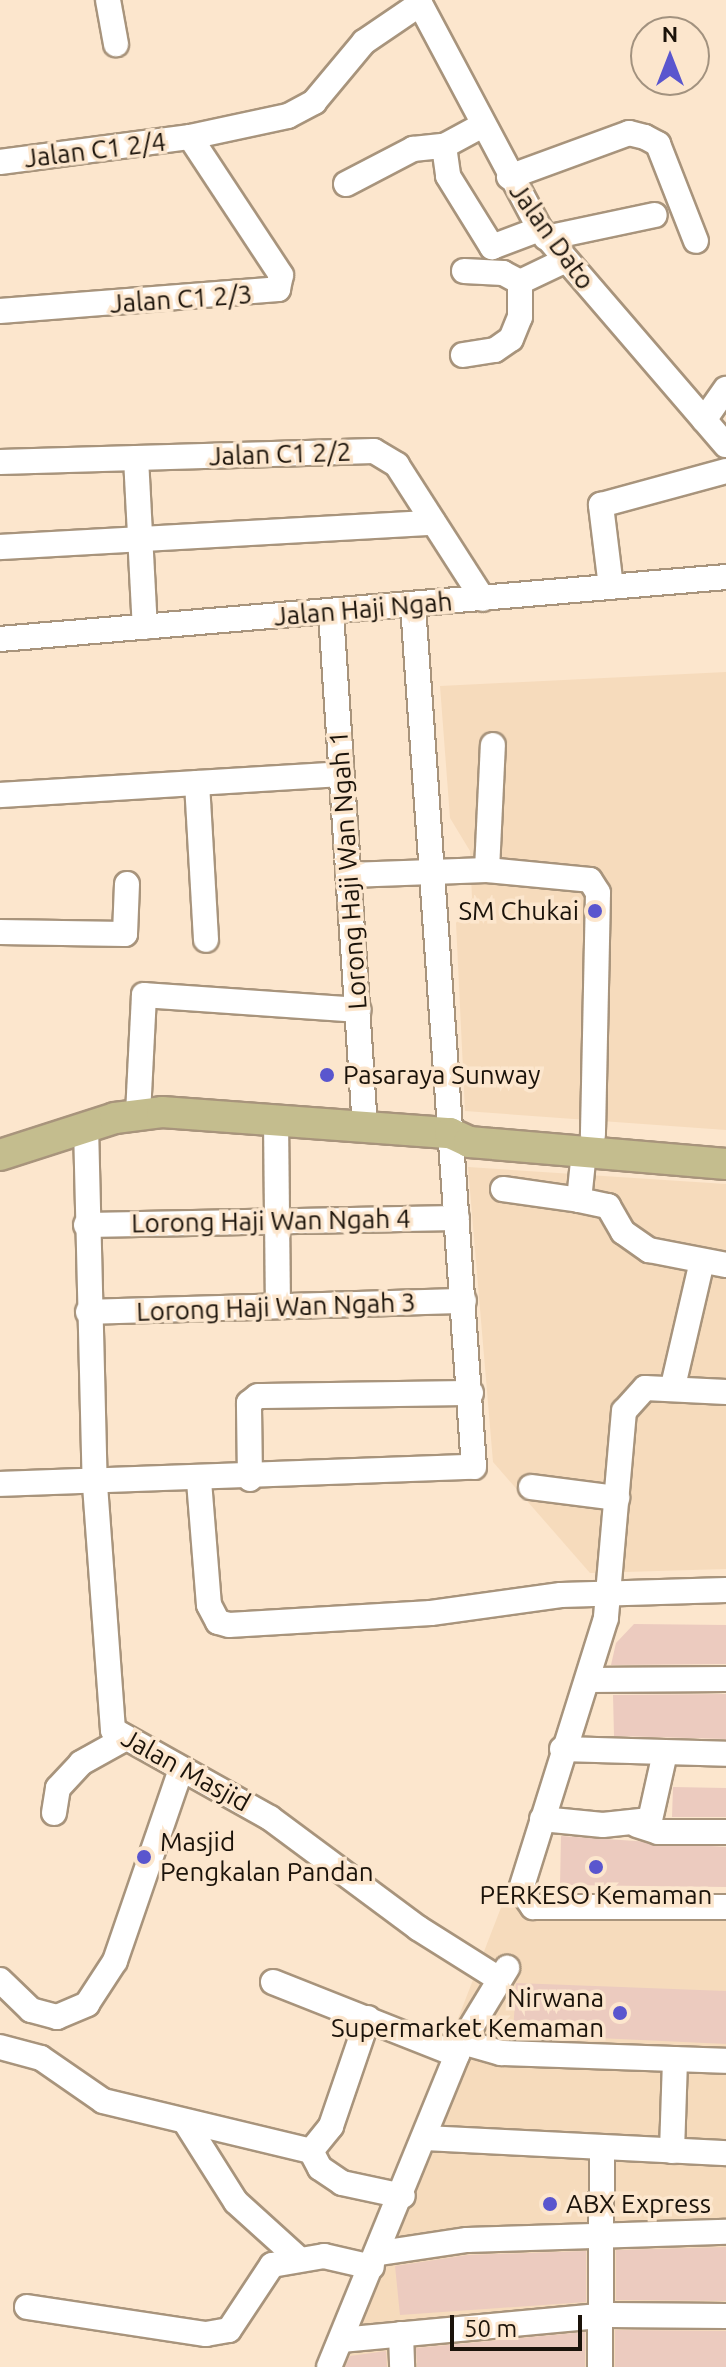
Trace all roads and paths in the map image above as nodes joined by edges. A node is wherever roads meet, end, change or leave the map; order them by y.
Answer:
1 (108, 0) edge
2 (419, 2) edge
3 (116, 44) dead end
4 (481, 126) junction
5 (190, 137) junction
6 (444, 146) junction
7 (0, 162) edge
8 (509, 177) junction
9 (346, 184) dead end
10 (655, 215) dead end
11 (543, 233) junction
12 (696, 241) dead end
13 (564, 261) junction
14 (464, 271) dead end
15 (520, 282) junction
16 (0, 311) edge
17 (463, 355) dead end
18 (726, 389) edge
19 (704, 420) junction
20 (726, 445) edge
21 (136, 458) junction
22 (0, 462) edge
23 (726, 471) edge
24 (433, 523) junction
25 (140, 539) junction
26 (0, 547) edge
27 (726, 577) edge
28 (611, 587) junction
29 (483, 599) junction
30 (413, 606) junction
31 (331, 613) junction
32 (145, 627) junction
33 (0, 639) edge
34 (493, 745) dead end
35 (341, 774) junction
36 (197, 783) junction
37 (0, 795) edge
38 (431, 870) junction
39 (487, 870) junction
40 (349, 875) junction
41 (127, 884) dead end
42 (0, 932) edge
43 (206, 940) dead end
44 (358, 1010) junction
45 (138, 1114) junction
46 (276, 1119) junction
47 (86, 1126) junction
48 (365, 1127) junction
49 (450, 1133) junction
50 (588, 1143) junction
51 (726, 1146) edge
52 (0, 1155) edge
53 (726, 1164) edge
54 (503, 1189) dead end
55 (579, 1200) junction
56 (457, 1218) junction
57 (277, 1221) junction
58 (86, 1225) junction
59 (702, 1261) junction
60 (726, 1265) edge
61 (464, 1301) junction
62 (278, 1306) junction
63 (88, 1312) junction
64 (673, 1386) junction
65 (726, 1392) edge
66 (471, 1393) junction
67 (250, 1479) junction
68 (199, 1481) junction
69 (0, 1484) edge
70 (95, 1485) junction
71 (531, 1487) dead end
72 (617, 1498) junction
73 (726, 1590) edge
74 (610, 1592) junction
75 (726, 1679) edge
76 (588, 1680) junction
77 (118, 1731) junction
78 (562, 1749) junction
79 (665, 1753) junction
80 (726, 1754) edge
81 (181, 1769) junction
82 (54, 1813) dead end
83 (542, 1819) junction
84 (637, 1825) junction
85 (726, 1832) edge
86 (726, 1907) edge
87 (0, 1980) edge
88 (273, 1982) dead end
89 (57, 2017) junction
90 (368, 2018) junction
91 (0, 2047) edge
92 (460, 2048) junction
93 (41, 2058) junction
94 (675, 2059) junction
95 (726, 2061) edge
96 (186, 2123) junction
97 (427, 2138) junction
98 (602, 2147) junction
99 (311, 2151) junction
100 (672, 2151) junction
101 (726, 2153) edge
102 (403, 2196) junction
103 (726, 2232) edge
104 (598, 2234) junction
105 (298, 2258) junction
106 (376, 2260) junction
107 (27, 2307) dead end
108 (597, 2316) junction
109 (726, 2316) edge
110 (401, 2334) junction
111 (341, 2340) junction
112 (329, 2367) edge
113 (402, 2367) edge
114 (600, 2367) edge

1 - 3 street
2 - 4 street, Jalan Dato
2 - 5 street, Jalan C1 2/4
4 - 6 street
4 - 8 street, Jalan Dato
5 - 7 street, Jalan C1 2/4
5 - 16 street, Jalan C1 2/3
6 - 9 street
6 - 11 street
8 - 11 street, Jalan Dato
8 - 12 street
10 - 11 street
11 - 13 street, Jalan Dato
13 - 15 street
13 - 19 street, Jalan Dato
14 - 15 street
15 - 17 street
18 - 19 street
19 - 20 street, Jalan Dato
21 - 22 street, Jalan C1 2/2
21 - 24 street, Jalan C1 2/2
21 - 25 street
23 - 28 street
24 - 25 street
24 - 29 street, Jalan C1 2/2
25 - 26 street
25 - 32 street
27 - 28 street, Jalan Haji Ngah
28 - 29 street, Jalan Haji Ngah
29 - 30 street, Jalan Haji Ngah
30 - 31 street, Jalan Haji Ngah
30 - 38 street
31 - 32 street, Jalan Haji Ngah
31 - 35 street, Lorong Haji Wan Ngah 1
32 - 33 street, Jalan Haji Ngah
34 - 39 street
35 - 36 street
35 - 40 street, Lorong Haji Wan Ngah 1
36 - 37 street
36 - 43 street
38 - 39 street
38 - 40 street
38 - 49 street
39 - 50 street
40 - 44 street, Lorong Haji Wan Ngah 1
41 - 42 street
44 - 45 street
44 - 48 street, Lorong Haji Wan Ngah 1
45 - 46 main road
45 - 47 main road
46 - 48 main road
46 - 57 street
47 - 52 main road
47 - 58 street
48 - 49 main road
49 - 50 main road
49 - 56 street
50 - 51 main road
50 - 53 main road
50 - 55 street
54 - 55 street
55 - 59 street
56 - 57 street, Lorong Haji Wan Ngah 4
56 - 61 street
57 - 58 street, Lorong Haji Wan Ngah 4
57 - 62 street
58 - 63 street
59 - 60 street
59 - 64 street
61 - 62 street, Lorong Haji Wan Ngah 3
61 - 66 street
62 - 63 street, Lorong Haji Wan Ngah 3
63 - 70 street
64 - 65 street
64 - 72 street
66 - 67 street
66 - 67 street
67 - 68 street
68 - 70 street
68 - 74 street
69 - 70 street
70 - 77 street
71 - 72 street
72 - 74 street
73 - 74 street
74 - 76 street
75 - 76 street
76 - 78 street
77 - 81 street, Jalan Masjid
77 - 82 street
78 - 79 street
78 - 83 street
79 - 80 street
79 - 84 street
81 - 89 street
81 - 92 street, Jalan Masjid
83 - 84 street
83 - 86 street
84 - 85 street
87 - 89 street
88 - 90 street
89 - 93 street
90 - 92 street
90 - 99 street
91 - 93 street
92 - 94 street
92 - 97 street
93 - 96 street
94 - 95 street
94 - 100 street
96 - 99 street
96 - 105 street
97 - 98 street
97 - 102 street
98 - 100 street
98 - 104 street
99 - 102 street
100 - 101 street
102 - 106 street
103 - 104 street
104 - 106 street
104 - 108 street
105 - 106 street
105 - 107 street
106 - 111 street
108 - 109 street
108 - 110 street
108 - 114 street
110 - 111 street
110 - 113 street
111 - 112 street

